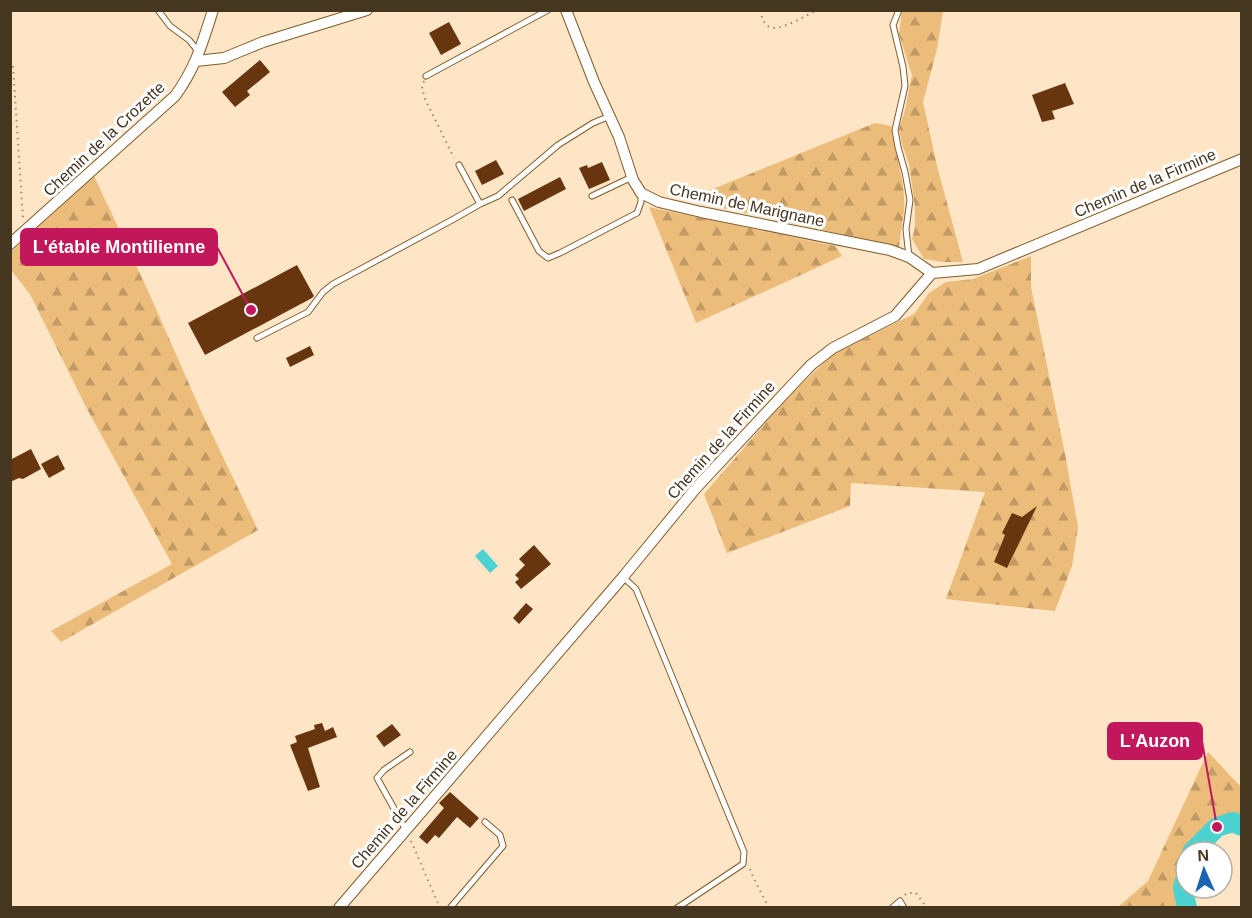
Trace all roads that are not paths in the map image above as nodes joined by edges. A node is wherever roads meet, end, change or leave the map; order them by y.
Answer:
1 (158, 10) edge
2 (213, 10) edge
3 (367, 10) edge
4 (548, 10) edge
5 (566, 10) edge
6 (899, 10) edge
7 (198, 57) junction
8 (426, 76) road end
9 (610, 116) junction
10 (1242, 159) edge
11 (459, 165) road end
12 (632, 177) junction
13 (641, 192) junction
14 (592, 196) dead end
15 (513, 200) dead end
16 (480, 204) junction
17 (10, 244) edge
18 (909, 257) junction
19 (932, 273) junction
20 (256, 338) dead end
21 (623, 577) junction
22 (410, 752) dead end
23 (485, 822) dead end
24 (406, 830) junction
25 (339, 908) edge
26 (450, 908) edge
27 (677, 908) edge
28 (892, 908) edge
29 (904, 908) edge

1 - 7 lane
2 - 7 street, Chemin de la Crozette
3 - 7 street
4 - 8 lane
5 - 9 street
6 - 18 lane
7 - 17 street, Chemin de la Crozette
9 - 12 street
9 - 16 lane
10 - 19 street, Chemin de la Firmine
11 - 16 lane
12 - 13 street
12 - 14 lane
13 - 15 lane
13 - 18 street, Chemin de Marignane
16 - 20 lane
18 - 19 street, Chemin de Marignane
19 - 21 street, Chemin de la Firmine
21 - 24 street, Chemin de la Firmine
21 - 27 lane
22 - 24 lane
23 - 26 lane
24 - 25 street, Chemin de la Firmine
28 - 29 lane

